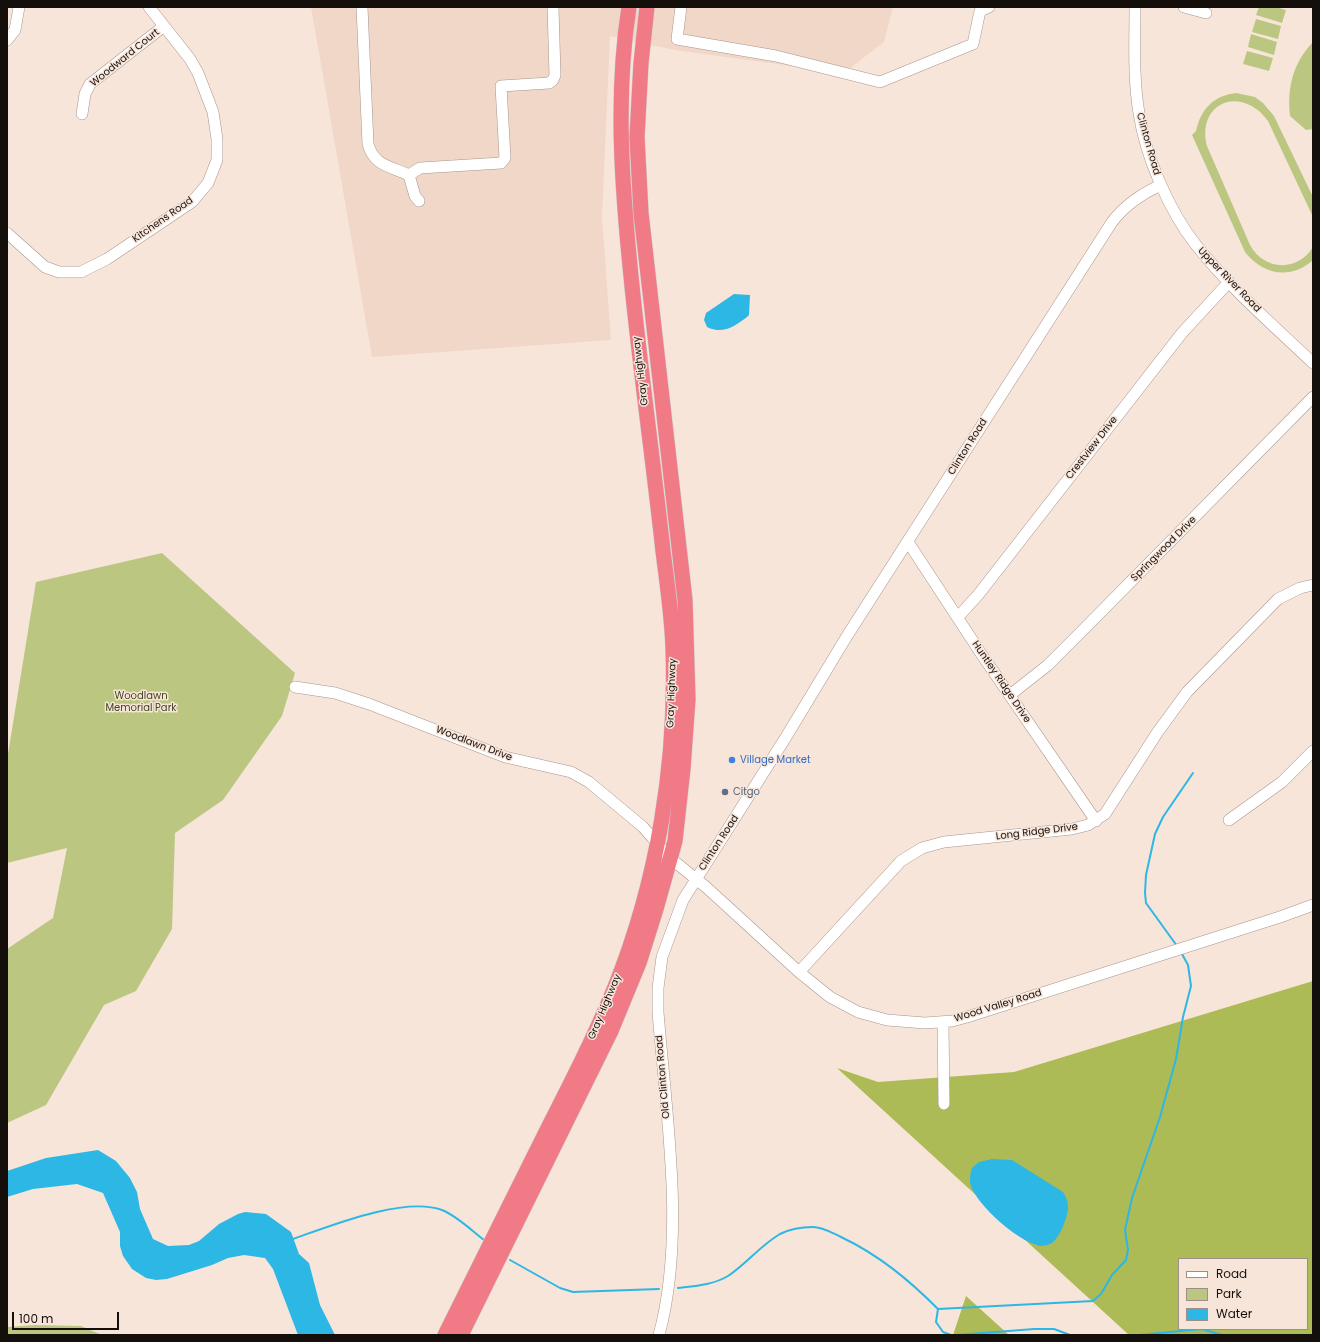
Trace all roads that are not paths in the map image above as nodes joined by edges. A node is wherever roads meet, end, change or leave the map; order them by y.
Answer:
1 (19, 7) edge
2 (149, 7) edge
3 (362, 7) edge
4 (553, 7) edge
5 (630, 7) edge
6 (647, 7) edge
7 (680, 7) edge
8 (1135, 7) edge
9 (1184, 7) edge
10 (981, 8) edge
11 (1206, 13) dead end
12 (164, 26) junction
13 (7, 40) edge
14 (82, 114) dead end
15 (409, 175) junction
16 (1161, 186) junction
17 (419, 201) dead end
18 (7, 233) edge
19 (1229, 282) junction
20 (1313, 363) edge
21 (1313, 397) edge
22 (908, 542) junction
23 (1313, 586) edge
24 (958, 617) junction
25 (295, 687) dead end
26 (1010, 695) junction
27 (1313, 751) edge
28 (1229, 820) dead end
29 (1096, 821) junction
30 (658, 842) junction
31 (670, 858) junction
32 (696, 879) junction
33 (1313, 905) edge
34 (798, 972) junction
35 (943, 1022) junction
36 (944, 1104) dead end
37 (445, 1335) edge
38 (461, 1335) edge
39 (658, 1335) edge

1 - 13 street
2 - 12 street, Kitchens Road
3 - 15 street
4 - 15 street
5 - 30 highway, Gray Highway
6 - 31 highway, Gray Highway
7 - 10 street
8 - 16 street, Clinton Road
9 - 11 street
12 - 14 street, Woodward Court
12 - 18 street, Kitchens Road
15 - 17 street
16 - 19 street, Upper River Road
16 - 22 street, Clinton Road
19 - 20 street, Upper River Road
19 - 24 street, Crestview Drive
21 - 26 street, Springwood Drive
22 - 24 street, Huntley Ridge Drive
22 - 32 street, Clinton Road
23 - 29 street, Long Ridge Drive
24 - 26 street, Huntley Ridge Drive
25 - 30 street, Woodlawn Drive
26 - 29 street, Huntley Ridge Drive
27 - 28 street
29 - 34 street, Long Ridge Drive
30 - 31 street
30 - 37 highway, Gray Highway
31 - 32 street
31 - 38 highway, Gray Highway
32 - 34 street, Wood Valley Road
32 - 39 street, Old Clinton Road
33 - 35 street, Wood Valley Road
34 - 35 street, Wood Valley Road
35 - 36 street

